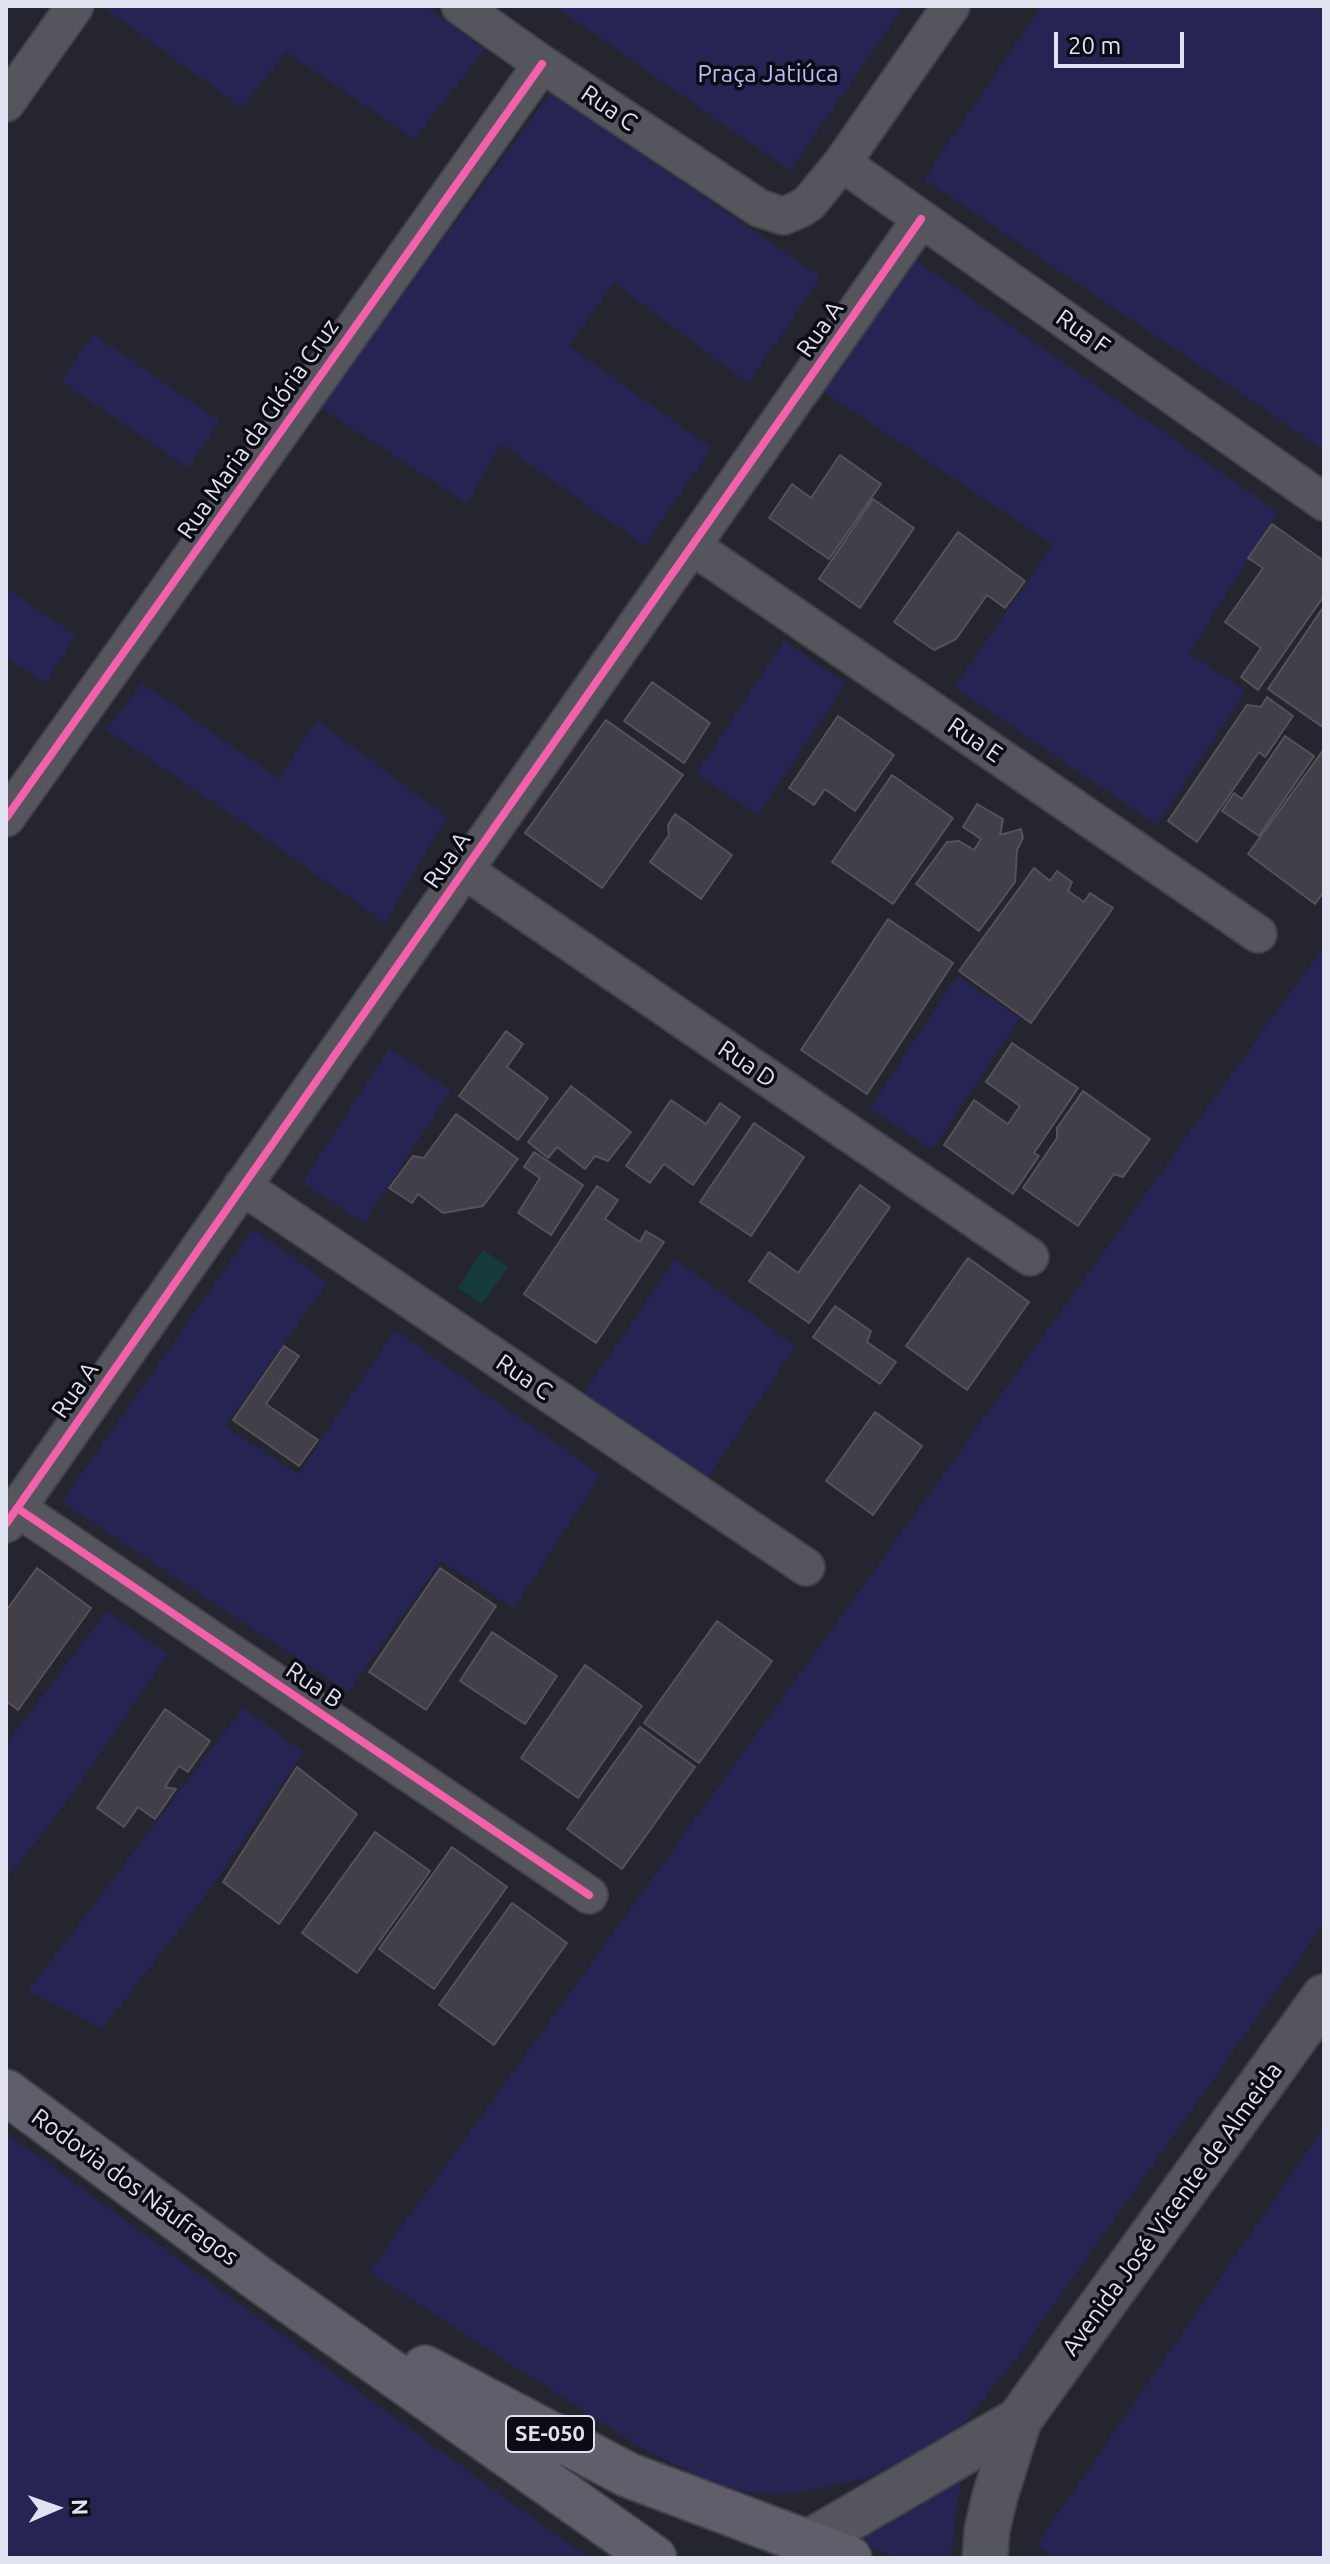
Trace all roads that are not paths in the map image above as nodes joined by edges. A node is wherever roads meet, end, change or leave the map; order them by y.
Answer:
1 (75, 6) edge
2 (460, 6) edge
3 (951, 6) edge
4 (542, 64) junction
5 (6, 103) edge
6 (842, 163) junction
7 (921, 219) junction
8 (1324, 502) edge
9 (692, 546) junction
10 (6, 818) edge
11 (464, 870) junction
12 (1258, 934) dead end
13 (242, 1186) junction
14 (1030, 1257) dead end
15 (12, 1516) edge
16 (806, 1567) dead end
17 (589, 1895) dead end
18 (1324, 1997) edge
19 (6, 2092) edge
20 (263, 2282) junction
21 (1019, 2420) junction
22 (799, 2550) edge
23 (654, 2558) edge
24 (849, 2558) edge
25 (985, 2558) edge

1 - 5 street
2 - 4 street, Rua C
3 - 6 street
4 - 6 street, Rua C
4 - 10 street, Rua Maria da Glória Cruz
6 - 7 street, Rua F
7 - 8 street, Rua F
7 - 9 street, Rua A
9 - 11 street, Rua A
9 - 12 street, Rua E
11 - 13 street, Rua A
11 - 14 street, Rua D
13 - 15 street, Rua A
13 - 16 street, Rua C
15 - 17 street, Rua B
18 - 21 street, Avenida José Vicente de Almeida
19 - 20 main road, Rodovia dos Náufragos / SE-050
20 - 22 main road, SE-050
20 - 23 main road, SE-050
21 - 22 street
21 - 25 street
22 - 24 main road, SE-050

